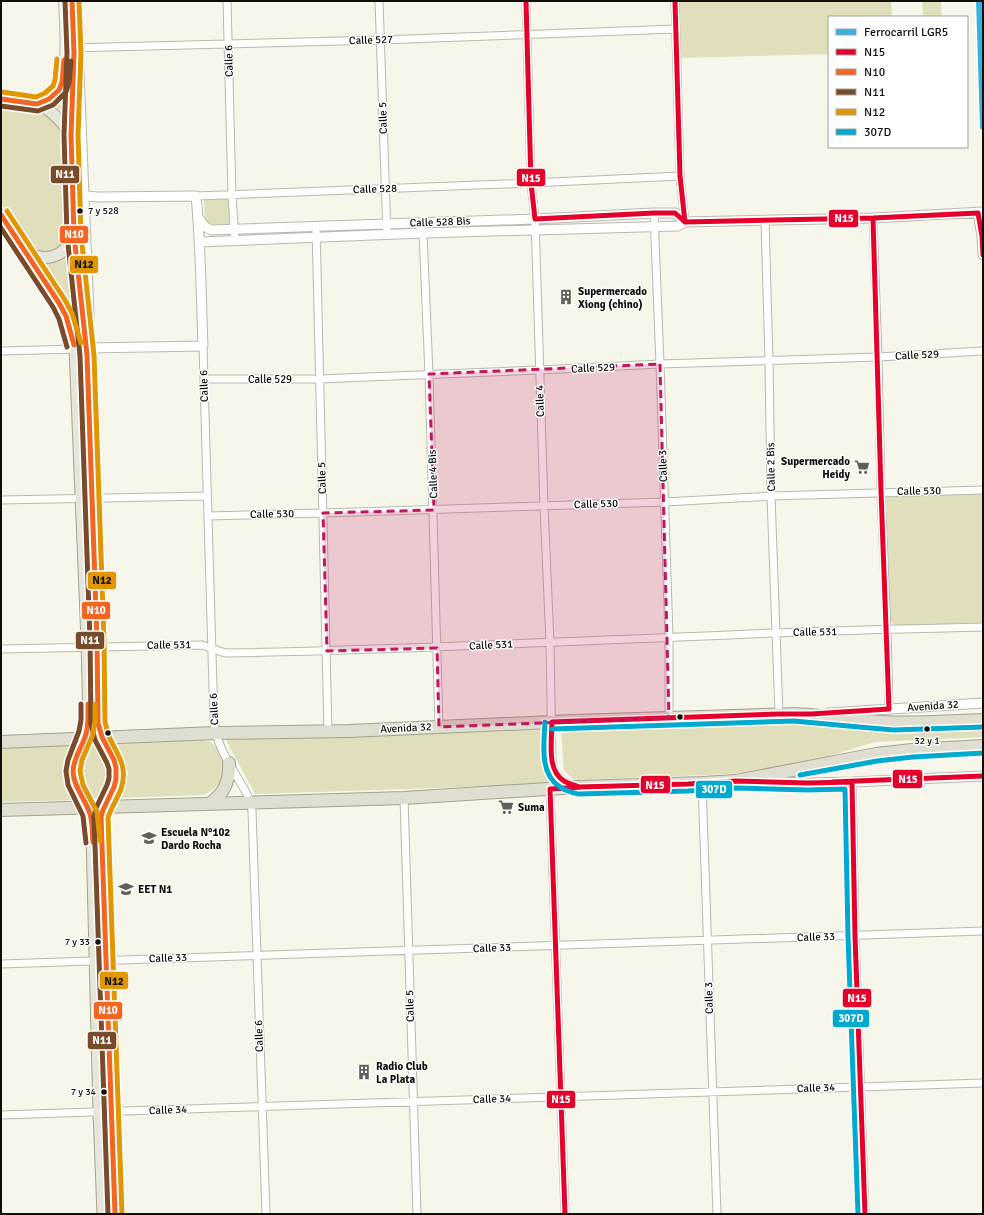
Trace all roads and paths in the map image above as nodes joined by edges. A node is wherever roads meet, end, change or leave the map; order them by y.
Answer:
1 (64, 1) edge
2 (72, 1) edge
3 (227, 1) edge
4 (379, 1) edge
5 (526, 1) edge
6 (676, 1) edge
7 (676, 29) junction
8 (527, 35) junction
9 (380, 40) junction
10 (229, 44) junction
11 (71, 50) junction
12 (1, 99) edge
13 (37, 104) junction
14 (71, 135) junction
15 (680, 176) junction
16 (531, 183) junction
17 (386, 188) junction
18 (72, 189) junction
19 (232, 195) junction
20 (85, 196) junction
21 (196, 196) junction
22 (654, 213) junction
23 (980, 213) edge
24 (1, 215) edge
25 (198, 216) junction
26 (873, 218) junction
27 (535, 219) junction
28 (764, 220) junction
29 (685, 222) junction
30 (418, 223) junction
31 (387, 224) junction
32 (316, 226) junction
33 (655, 226) junction
34 (234, 229) junction
35 (535, 230) junction
36 (423, 233) junction
37 (74, 235) junction
38 (387, 235) junction
39 (315, 237) junction
40 (235, 240) junction
41 (200, 242) junction
42 (26, 252) junction
43 (983, 255) edge
44 (203, 346) junction
45 (87, 348) junction
46 (75, 349) junction
47 (1, 351) edge
48 (983, 351) edge
49 (878, 357) junction
50 (769, 361) junction
51 (660, 364) junction
52 (539, 370) junction
53 (429, 374) junction
54 (204, 379) junction
55 (319, 379) junction
56 (983, 490) edge
57 (881, 492) junction
58 (208, 496) junction
59 (771, 496) junction
60 (81, 498) junction
61 (92, 498) junction
62 (1, 500) edge
63 (665, 502) junction
64 (544, 506) junction
65 (434, 510) junction
66 (323, 513) junction
67 (208, 516) junction
68 (983, 627) edge
69 (887, 630) junction
70 (776, 633) junction
71 (669, 637) junction
72 (550, 642) junction
73 (92, 647) junction
74 (211, 648) junction
75 (437, 648) junction
76 (1, 649) edge
77 (327, 651) junction
78 (983, 703) edge
79 (888, 709) junction
80 (779, 714) junction
81 (811, 714) junction
82 (669, 718) junction
83 (983, 720) edge
84 (552, 722) junction
85 (439, 727) junction
86 (328, 731) junction
87 (215, 733) junction
88 (102, 737) junction
89 (85, 738) junction
90 (1, 742) edge
91 (983, 746) edge
92 (229, 763) junction
93 (983, 776) edge
94 (736, 781) junction
95 (852, 782) junction
96 (702, 783) junction
97 (579, 787) junction
98 (550, 789) junction
99 (404, 798) junction
100 (250, 803) junction
101 (209, 804) junction
102 (86, 807) junction
103 (104, 807) junction
104 (1, 810) edge
105 (983, 931) edge
106 (855, 936) junction
107 (707, 940) junction
108 (556, 945) junction
109 (408, 950) junction
110 (256, 955) junction
111 (101, 961) junction
112 (1, 964) edge
113 (983, 1083) edge
114 (861, 1087) junction
115 (713, 1092) junction
116 (561, 1097) junction
117 (413, 1102) junction
118 (262, 1106) junction
119 (112, 1111) junction
120 (99, 1112) junction
121 (1, 1115) edge
122 (103, 1214) edge
123 (115, 1214) edge
124 (266, 1214) edge
125 (416, 1214) edge
126 (566, 1214) edge
127 (717, 1214) edge
128 (865, 1214) edge

1 - 11 main road
2 - 11 main road
3 - 10 street, Calle 6
4 - 9 street, Calle 5
5 - 8 street, Calle 4
6 - 7 street
7 - 8 street, Calle 527
7 - 15 street
8 - 9 street, Calle 527
8 - 16 street, Calle 4
9 - 10 street, Calle 527
9 - 17 street, Calle 5
10 - 11 street, Calle 527
10 - 19 street, Calle 6
11 - 13 main road
11 - 14 main road
11 - 20 street
12 - 13 main road
13 - 14 main road
14 - 18 main road
15 - 16 street, Calle 528
15 - 29 street
16 - 17 street, Calle 528
16 - 27 street, Calle 4
17 - 19 street, Calle 528
17 - 31 street, Calle 5
18 - 20 street, Calle 528
18 - 37 main road
19 - 21 street, Calle 528
19 - 34 street, Calle 6
20 - 21 street, Calle 528
20 - 45 street
21 - 25 street, Calle 6
22 - 27 street, Calle 528 Bis
22 - 29 street, Calle 528 Bis
22 - 33 street, Calle 3
23 - 26 street, Calle 528 Bis
23 - 43 street
24 - 42 main road
25 - 34 street, Calle 528 Bis
25 - 41 street, Calle 6
26 - 28 street, Calle 528 Bis
26 - 49 street
27 - 30 street, Calle 528 Bis
27 - 35 street, Calle 4
28 - 29 street, Calle 528 Bis
28 - 50 street, Calle 2 Bis
29 - 33 street, Calle 528 Bis
30 - 31 street, Calle 528 Bis
30 - 36 street, Calle 4 Bis
31 - 32 street, Calle 528 Bis
31 - 38 street, Calle 5
32 - 34 street, Calle 528 Bis
32 - 39 street, Calle 5
33 - 35 street, Calle 528 Bis
33 - 51 street, Calle 3
34 - 40 street, Calle 6
35 - 36 street, Calle 528 Bis
35 - 52 street, Calle 4
36 - 38 street, Calle 528 Bis
36 - 53 street, Calle 4 Bis
37 - 42 main road
37 - 45 main road
38 - 39 street, Calle 528 Bis
39 - 40 street, Calle 528 Bis
39 - 55 street, Calle 5
40 - 41 street, Calle 528 Bis
41 - 44 street, Calle 6
42 - 46 main road
44 - 45 street
44 - 54 street, Calle 6
45 - 46 street
45 - 61 main road
46 - 47 street
46 - 60 main road
48 - 49 street, Calle 529
49 - 50 street, Calle 529
49 - 57 street
50 - 51 street, Calle 529
50 - 59 street, Calle 2 Bis
51 - 52 street, Calle 529
51 - 63 street, Calle 3
52 - 53 street, Calle 529
52 - 64 street, Calle 4
53 - 55 street, Calle 529
53 - 65 street, Calle 4 Bis
54 - 55 street, Calle 529
54 - 58 street, Calle 6
55 - 66 street, Calle 5
56 - 57 street, Calle 530
57 - 59 street, Calle 530
57 - 69 street
58 - 61 street
58 - 67 street, Calle 6
59 - 63 street, Calle 530
59 - 70 street, Calle 2 Bis
60 - 61 street
60 - 62 street
60 - 73 main road
61 - 73 main road
63 - 64 street, Calle 530
63 - 71 street, Calle 3
64 - 65 street, Calle 530
64 - 72 street, Calle 4
65 - 66 street, Calle 530
65 - 75 street, Calle 4 Bis
66 - 67 street, Calle 530
66 - 77 street, Calle 5
67 - 74 street, Calle 6
68 - 69 street, Calle 531
69 - 70 street, Calle 531
69 - 79 street
70 - 71 street, Calle 531
70 - 80 street, Calle 2 Bis
71 - 72 street, Calle 531
71 - 82 street, Calle 3
72 - 75 street, Calle 531
72 - 84 street, Calle 4
73 - 74 street, Calle 531
73 - 76 street, Calle 531
73 - 88 main road
73 - 89 main road
74 - 77 street, Calle 531
74 - 87 street, Calle 6
75 - 77 street, Calle 531
75 - 85 street, Calle 4 Bis
77 - 86 street, Calle 5
78 - 79 street, Avenida 32
79 - 81 street, Avenida 32
80 - 81 highway, Avenida 32
80 - 82 highway, Avenida 32
81 - 83 highway, Avenida 32
82 - 84 highway, Avenida 32
84 - 85 highway, Avenida 32
84 - 97 street, Calle 4
85 - 86 highway, Avenida 32
86 - 87 highway, Avenida 32
87 - 88 highway, Avenida 32
87 - 92 street, Calle 6
88 - 89 highway, Avenida 32
88 - 103 main road
89 - 90 highway, Avenida 32
89 - 102 main road
91 - 94 highway
92 - 100 street, Calle 6
92 - 101 highway
93 - 95 street
94 - 95 street
94 - 96 highway
95 - 106 street
96 - 97 highway
96 - 107 street, Calle 3
97 - 98 highway
98 - 99 highway
98 - 108 street
99 - 100 highway
99 - 109 street, Calle 5
100 - 101 highway
100 - 110 street, Calle 6
101 - 103 highway
102 - 103 highway
102 - 104 highway
102 - 111 main road
103 - 111 main road
105 - 106 street, Calle 33
106 - 107 street, Calle 33
106 - 114 street
107 - 108 street, Calle 33
107 - 115 street, Calle 3
108 - 109 street, Calle 33
108 - 116 street
109 - 110 street, Calle 33
109 - 117 street, Calle 5
110 - 111 street, Calle 33
110 - 118 street, Calle 6
111 - 112 street, Calle 33
111 - 119 main road
111 - 120 main road
113 - 114 street, Calle 34
114 - 115 street, Calle 34
114 - 128 street
115 - 116 street, Calle 34
115 - 127 street, Calle 3
116 - 117 street, Calle 34
116 - 126 street
117 - 118 street, Calle 34
117 - 125 street, Calle 5
118 - 119 street, Calle 34
118 - 124 street, Calle 6
119 - 120 street, Calle 34
119 - 123 main road
120 - 121 street, Calle 34
120 - 122 main road

